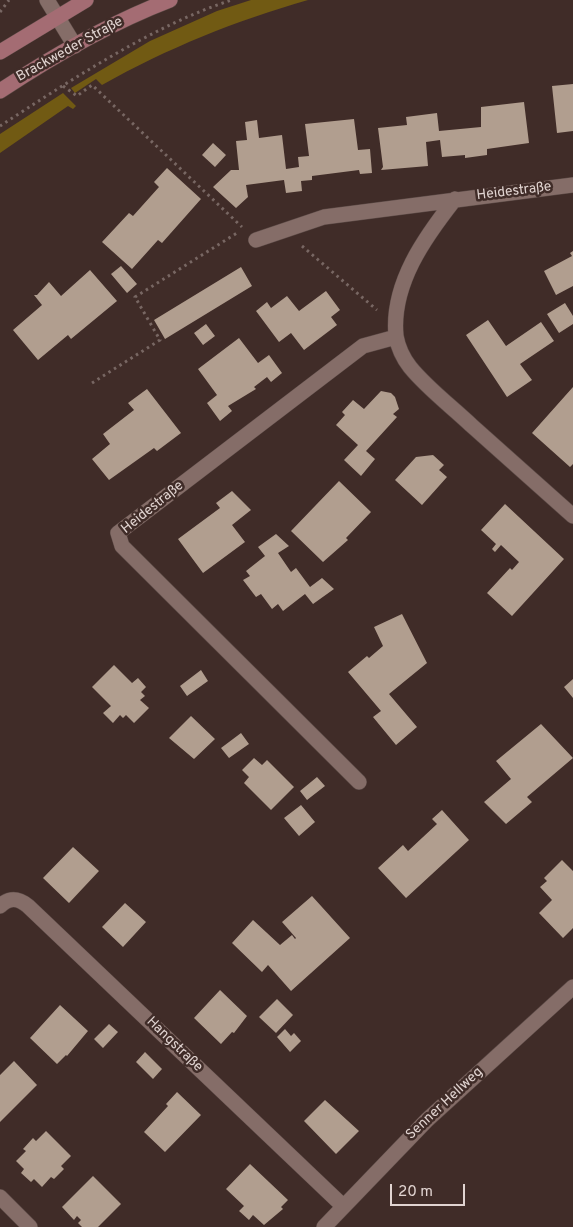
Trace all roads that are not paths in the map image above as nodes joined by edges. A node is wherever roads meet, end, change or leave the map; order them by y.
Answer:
1 (47, 0) edge
2 (86, 0) edge
3 (170, 0) edge
4 (57, 16) junction
5 (75, 46) junction
6 (0, 52) edge
7 (0, 91) edge
8 (573, 185) edge
9 (455, 199) junction
10 (256, 240) dead end
11 (396, 337) junction
12 (573, 516) edge
13 (359, 782) dead end
14 (0, 906) edge
15 (573, 987) edge
16 (0, 1197) edge
17 (343, 1206) junction
18 (30, 1227) edge
19 (324, 1227) edge

1 - 4 street
2 - 4 main road
3 - 5 main road, Brackweder Straße
4 - 5 street
4 - 6 main road
5 - 7 main road, Brackweder Straße
8 - 9 street, Heidestraße
9 - 10 street, Heidestraße
9 - 11 street
11 - 12 street
11 - 13 street, Heidestraße
14 - 17 street, Hangstraße
15 - 17 street, Senner Hellweg
16 - 18 street
17 - 19 street, Senner Hellweg

